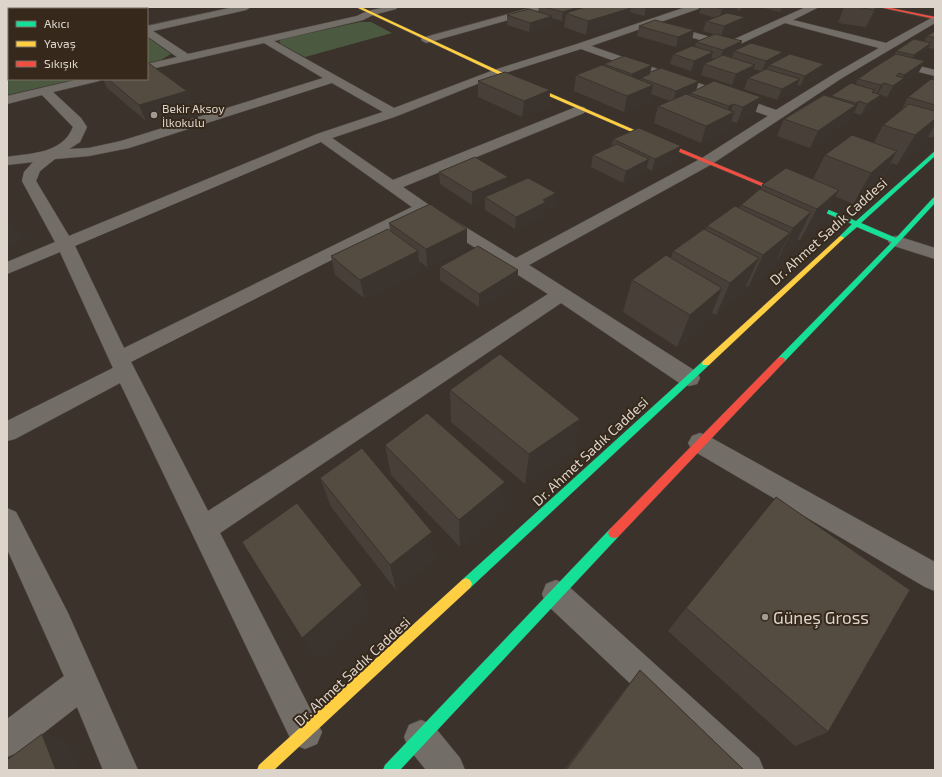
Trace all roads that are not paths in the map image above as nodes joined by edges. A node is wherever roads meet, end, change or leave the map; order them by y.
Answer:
1 (246, 7) edge
2 (358, 7) edge
3 (393, 7) edge
4 (544, 7) edge
5 (695, 7) edge
6 (814, 7) edge
7 (881, 7) edge
8 (917, 7) edge
9 (935, 11) edge
10 (370, 13) junction
11 (634, 19) dead end
12 (935, 19) edge
13 (783, 20) junction
14 (648, 23) junction
15 (150, 29) edge
16 (264, 39) junction
17 (426, 40) junction
18 (729, 44) junction
19 (581, 46) junction
20 (888, 47) junction
21 (743, 49) edge
22 (873, 57) junction
23 (186, 58) junction
24 (148, 67) edge
25 (498, 72) junction
26 (823, 72) edge
27 (935, 73) edge
28 (838, 76) junction
29 (334, 78) junction
30 (91, 80) edge
31 (45, 91) junction
32 (7, 100) edge
33 (580, 110) junction
34 (393, 113) junction
35 (777, 115) junction
36 (322, 137) junction
37 (935, 153) edge
38 (51, 155) junction
39 (7, 161) edge
40 (707, 161) junction
41 (392, 186) junction
42 (935, 198) edge
43 (423, 208) junction
44 (855, 225) junction
45 (896, 241) junction
46 (65, 244) junction
47 (935, 254) edge
48 (516, 265) junction
49 (7, 268) edge
50 (560, 295) junction
51 (122, 365) junction
52 (689, 378) junction
53 (7, 432) edge
54 (700, 443) junction
55 (7, 520) edge
56 (203, 529) junction
57 (935, 577) edge
58 (556, 594) junction
59 (83, 682) junction
60 (306, 732) junction
61 (421, 737) junction
62 (7, 740) edge
63 (121, 770) edge
64 (264, 770) edge
65 (390, 770) edge
66 (448, 770) edge
67 (747, 770) edge

1 - 15 street
2 - 10 street
3 - 10 street
4 - 17 street
5 - 14 street
6 - 13 street
7 - 12 street
8 - 9 street
10 - 16 street
10 - 17 street
11 - 14 street
12 - 20 street
13 - 18 street
13 - 20 street
14 - 18 street
14 - 19 street
15 - 23 street
16 - 23 street
16 - 29 street
17 - 25 street
18 - 21 street
19 - 25 street
19 - 35 street
20 - 22 street
22 - 27 street
22 - 28 street
23 - 24 street
25 - 33 street
25 - 34 street
26 - 28 street
28 - 35 street
29 - 34 street
29 - 38 street
30 - 31 street
31 - 32 street
31 - 38 street
33 - 40 street
33 - 41 street
34 - 36 street
35 - 40 street
36 - 41 street
36 - 46 street
37 - 44 street, Dr. Ahmet Sadık Caddesi
38 - 39 street
38 - 46 street
40 - 44 street
40 - 48 street
41 - 43 street
42 - 45 street
43 - 48 street
43 - 51 street
44 - 45 street
44 - 52 street, Dr. Ahmet Sadık Caddesi
45 - 47 street
45 - 54 street
46 - 49 street
46 - 51 street
48 - 50 street
50 - 52 street
50 - 56 street
51 - 53 street
51 - 56 street
52 - 60 street, Dr. Ahmet Sadık Caddesi
54 - 57 street
54 - 58 street
55 - 59 street
56 - 60 street
58 - 61 street
58 - 67 street
59 - 62 street
59 - 63 street
60 - 64 street, Dr. Ahmet Sadık Caddesi
61 - 65 street
61 - 66 street

